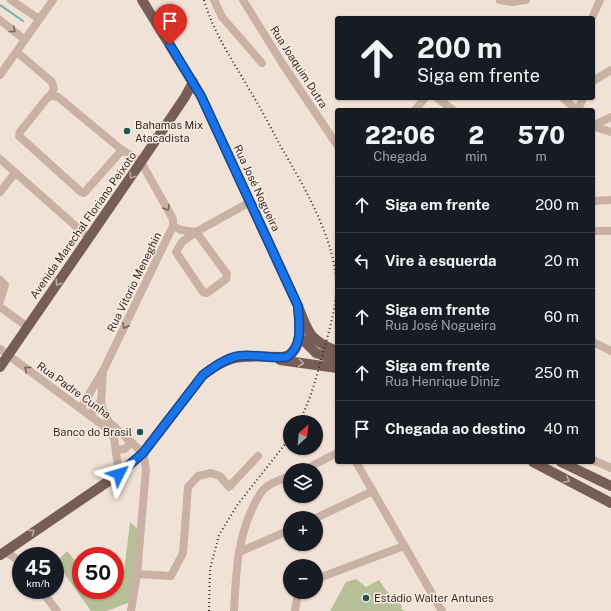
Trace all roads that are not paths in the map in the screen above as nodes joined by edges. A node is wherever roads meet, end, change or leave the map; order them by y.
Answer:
1 (11, 0) edge
2 (53, 0) edge
3 (142, 0) edge
4 (214, 0) edge
5 (243, 0) edge
6 (500, 0) edge
7 (526, 0) edge
8 (600, 0) edge
9 (593, 16) edge
10 (0, 20) edge
11 (38, 22) junction
12 (25, 40) junction
13 (17, 52) junction
14 (262, 63) dead end
15 (611, 70) edge
16 (0, 75) edge
17 (595, 80) edge
18 (193, 82) junction
19 (50, 96) junction
20 (185, 96) junction
21 (201, 96) junction
22 (423, 100) edge
23 (440, 100) edge
24 (565, 100) edge
25 (417, 108) edge
26 (450, 108) edge
27 (575, 108) edge
28 (611, 117) edge
29 (595, 127) edge
30 (595, 128) edge
31 (611, 132) edge
32 (335, 141) edge
33 (122, 150) junction
34 (0, 159) edge
35 (142, 162) junction
36 (15, 173) junction
37 (0, 192) edge
38 (611, 200) edge
39 (595, 201) edge
40 (250, 202) junction
41 (173, 227) junction
42 (595, 231) edge
43 (611, 231) edge
44 (196, 232) junction
45 (89, 238) junction
46 (182, 242) junction
47 (0, 280) edge
48 (0, 301) edge
49 (298, 306) junction
50 (0, 307) edge
51 (28, 327) junction
52 (300, 337) junction
53 (595, 343) edge
54 (335, 350) edge
55 (611, 351) edge
56 (4, 352) edge
57 (264, 357) junction
58 (335, 360) edge
59 (0, 367) edge
60 (335, 368) edge
61 (104, 369) junction
62 (102, 402) junction
63 (81, 408) junction
64 (91, 416) junction
65 (131, 442) junction
66 (116, 450) junction
67 (143, 453) junction
68 (335, 454) edge
69 (258, 456) dead end
70 (595, 461) edge
71 (318, 463) edge
72 (357, 464) edge
73 (537, 464) edge
74 (574, 465) edge
75 (611, 468) edge
76 (119, 474) junction
77 (283, 479) edge
78 (611, 486) edge
79 (373, 491) junction
80 (611, 503) edge
81 (323, 515) edge
82 (283, 533) edge
83 (16, 543) junction
84 (404, 546) junction
85 (16, 547) edge
86 (239, 552) junction
87 (1, 554) edge
88 (12, 556) edge
89 (137, 574) junction
90 (323, 576) edge
91 (48, 599) edge
92 (297, 599) edge
93 (57, 611) edge
94 (131, 611) edge
95 (234, 611) edge
96 (295, 611) edge
97 (442, 611) edge

1 - 11 street
2 - 11 street
3 - 18 main road, Rua José Nogueira
4 - 14 street
5 - 32 street, Rua Joaquim Dutra
6 - 7 street
8 - 9 street
10 -> 12 street
11 - 12 street
12 - 13 street
13 - 16 street
13 - 19 street
15 - 17 street
18 - 20 main road, Avenida Marechal Floriano Peixoto
18 - 21 main road, Rua José Nogueira
19 - 33 street
19 - 33 street
20 - 21 main road
20 - 35 main road, Avenida Marechal Floriano Peixoto
21 - 40 main road, Rua José Nogueira
22 - 25 street
23 - 26 street
24 - 27 street
28 - 29 street
30 - 31 street
33 - 35 street
34 - 36 street
35 -> 41 street, Rua Vitorio Meneghin
35 -> 45 main road, Avenida Marechal Floriano Peixoto
36 - 37 street
36 - 45 street
38 - 39 street
40 - 44 street
40 - 49 main road, Rua José Nogueira
41 - 44 street
41 - 46 street
41 -> 61 street, Rua Vitorio Meneghin
42 - 43 street
44 - 46 street
44 - 46 street
45 -> 51 main road, Avenida Marechal Floriano Peixoto
47 - 48 street
49 - 52 main road
49 - 54 main road, Rua José Nogueira
50 - 51 street
51 - 56 main road, Avenida Marechal Floriano Peixoto
52 - 57 main road
52 - 58 main road
53 - 55 street
56 - 59 main road, Avenida Marechal Floriano Peixoto
63 -> 56 street, Rua Padre Cunha
57 -> 60 main road
57 - 67 main road
61 - 62 street, Rua Vitorio Meneghin
61 - 63 street, Rua Vitorio Meneghin
62 - 64 street
62 - 65 street, Rua Vitorio Meneghin
63 - 64 street, Rua Padre Cunha
64 - 66 street, Rua Padre Cunha
65 - 66 street
65 - 67 street
66 - 76 street, Rua Padre Cunha
67 - 76 main road
67 - 89 street
68 - 71 street
69 - 89 street
70 - 75 street
72 - 79 street
73 -> 80 main road
74 - 78 main road
83 -> 76 main road
77 - 86 street
79 - 81 street
79 - 84 street
82 - 86 street
83 - 85 street
83 - 87 main road
84 - 90 street
84 - 97 street
86 - 95 street
87 - 88 street
89 - 94 street
91 - 93 street
92 - 96 street

